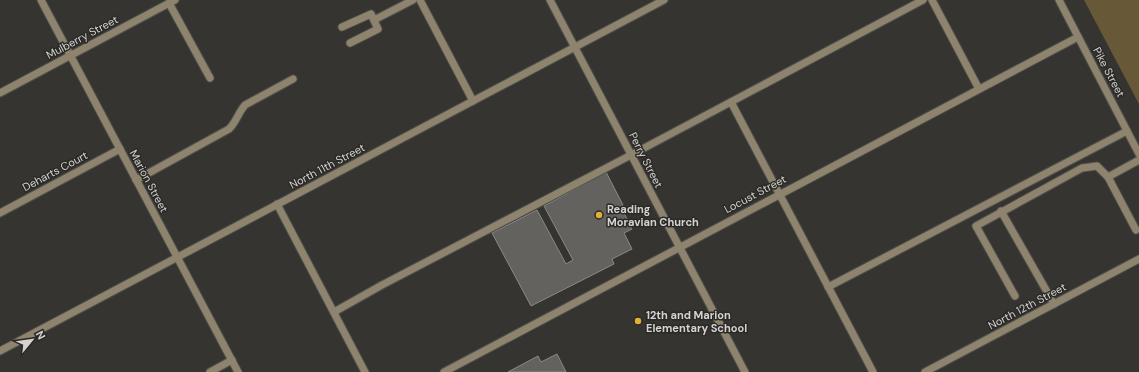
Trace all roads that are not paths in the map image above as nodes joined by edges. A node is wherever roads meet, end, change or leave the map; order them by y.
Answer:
1 (41, 0) edge
2 (413, 0) edge
3 (420, 0) edge
4 (550, 0) edge
5 (664, 0) edge
6 (923, 0) edge
7 (932, 0) edge
8 (1059, 0) edge
9 (172, 1) edge
10 (374, 20) junction
11 (342, 27) dead end
12 (1078, 37) junction
13 (350, 43) dead end
14 (575, 47) junction
15 (70, 55) junction
16 (210, 78) dead end
17 (293, 79) dead end
18 (979, 89) junction
19 (0, 93) edge
20 (473, 101) junction
21 (731, 102) junction
22 (1127, 131) junction
23 (120, 149) junction
24 (1139, 154) edge
25 (631, 155) junction
26 (1139, 160) edge
27 (1108, 177) junction
28 (136, 180) junction
29 (780, 194) junction
30 (278, 204) junction
31 (1002, 211) junction
32 (0, 213) edge
33 (1136, 230) dead end
34 (679, 247) junction
35 (177, 257) junction
36 (1139, 259) edge
37 (828, 287) junction
38 (1015, 296) dead end
39 (1054, 304) junction
40 (334, 312) junction
41 (0, 351) edge
42 (232, 360) junction
43 (210, 372) edge
44 (238, 372) edge
45 (365, 372) edge
46 (444, 372) edge
47 (745, 372) edge
48 (873, 372) edge
49 (925, 372) edge

1 - 15 street, Marion Street
2 - 10 street
3 - 20 street
4 - 14 street, Perry Street
5 - 14 street, North 11th Street
6 - 21 street
7 - 18 street
8 - 12 street, Pike Street
9 - 15 street, Mulberry Street
9 - 16 street
10 - 11 street
10 - 13 street
12 - 18 street, Locust Street
12 - 22 street, Pike Street
14 - 20 street, North 11th Street
14 - 25 street, Perry Street
15 - 19 street, Mulberry Street
15 - 23 street, Marion Street
17 - 28 street
18 - 29 street, Locust Street
20 - 30 street, North 11th Street
21 - 25 street
21 - 29 street
22 - 24 street, Pike Street
22 - 37 street
23 - 28 street, Marion Street
23 - 32 street, Deharts Court
25 - 34 street, Perry Street
25 - 40 street
26 - 27 street
27 - 31 street
27 - 33 street
28 - 35 street, Marion Street
29 - 34 street, Locust Street
29 - 37 street
30 - 35 street, North 11th Street
30 - 40 street
31 - 38 street
31 - 39 street
34 - 46 street, Locust Street
34 - 47 street, Perry Street
35 - 41 street, North 11th Street
35 - 42 street, Marion Street
36 - 39 street, North 12th Street
37 - 48 street
39 - 49 street, North 12th Street
40 - 45 street
42 - 43 street
42 - 44 street, Marion Street

